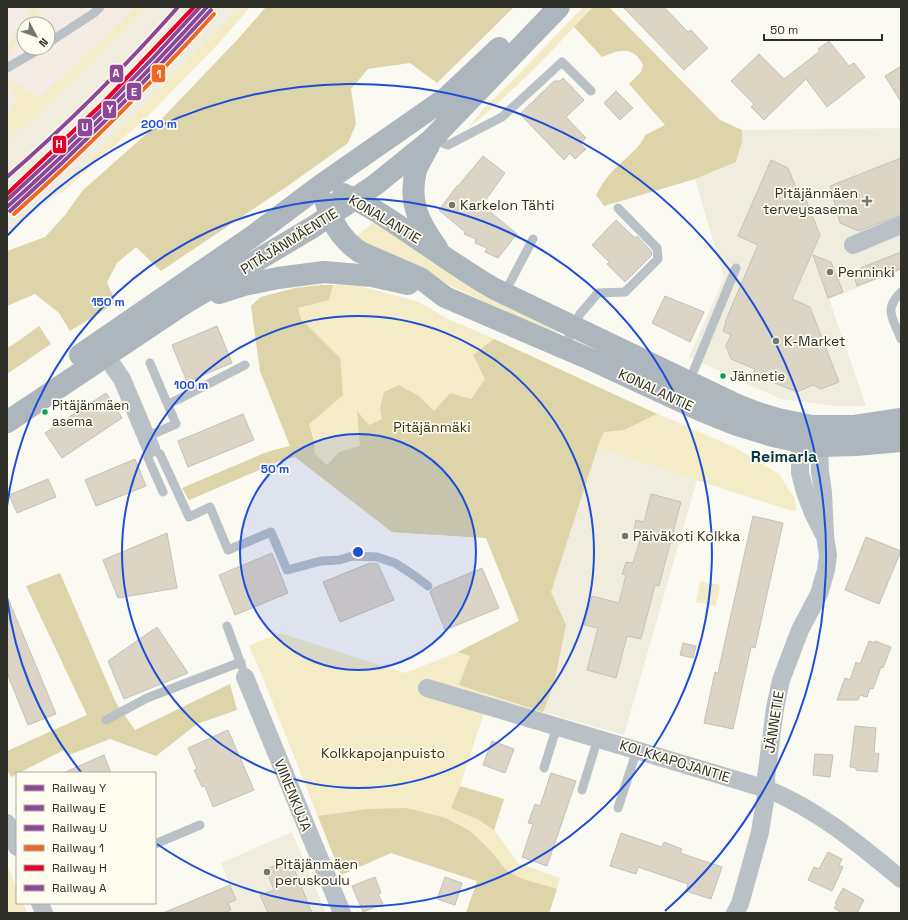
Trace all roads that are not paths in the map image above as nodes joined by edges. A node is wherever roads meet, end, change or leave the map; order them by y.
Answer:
1 (100, 7) edge
2 (539, 7) edge
3 (559, 7) edge
4 (56, 38) edge
5 (27, 56) edge
6 (7, 68) edge
7 (591, 91) dead end
8 (432, 140) junction
9 (322, 185) junction
10 (355, 199) junction
11 (618, 208) dead end
12 (330, 217) junction
13 (901, 225) edge
14 (533, 239) dead end
15 (853, 245) dead end
16 (443, 255) junction
17 (736, 268) dead end
18 (901, 292) edge
19 (504, 294) junction
20 (446, 297) junction
21 (182, 305) junction
22 (573, 328) junction
23 (901, 339) edge
24 (564, 348) junction
25 (102, 350) junction
26 (150, 363) dead end
27 (245, 365) dead end
28 (689, 382) junction
29 (168, 404) junction
30 (7, 405) edge
31 (901, 419) edge
32 (7, 422) edge
33 (810, 438) junction
34 (901, 441) edge
35 (148, 442) junction
36 (163, 492) dead end
37 (428, 586) dead end
38 (227, 626) dead end
39 (243, 669) junction
40 (427, 688) dead end
41 (106, 720) dead end
42 (557, 726) junction
43 (598, 738) junction
44 (637, 750) junction
45 (544, 768) dead end
46 (767, 789) junction
47 (582, 790) dead end
48 (618, 808) dead end
49 (7, 823) edge
50 (200, 825) dead end
51 (156, 844) edge
52 (16, 845) edge
53 (901, 879) edge
54 (342, 913) edge
55 (736, 913) edge

1 - 4 lane
2 - 9 main road, PITÄJÄNMÄENTIE
3 - 8 main road, PITÄJÄNMÄENTIE
5 - 6 lane
7 - 8 lane
8 - 10 main road, PITÄJÄNMÄENTIE
8 - 16 main road
9 - 10 main road, KONALANTIE
9 - 12 main road, KONALANTIE
9 - 25 main road, PITÄJÄNMÄENTIE
10 - 12 main road, PITÄJÄNMÄENTIE
10 - 16 main road, KONALANTIE
11 - 22 lane
12 - 20 main road, KONALANTIE
12 - 21 main road, PITÄJÄNMÄENTIE
13 - 15 street
14 - 19 lane
16 - 19 main road, KONALANTIE
17 - 28 lane
18 - 23 lane
19 - 22 main road, KONALANTIE
20 - 21 main road
20 - 24 main road, KONALANTIE
21 - 25 main road, PITÄJÄNMÄENTIE
22 - 24 lane
22 - 28 main road, KONALANTIE
24 - 33 main road, KONALANTIE
25 - 30 main road, PITÄJÄNMÄENTIE
25 - 32 main road, PITÄJÄNMÄENTIE
25 - 35 street
26 - 29 lane
27 - 29 lane
28 - 33 main road, KONALANTIE
29 - 35 lane
31 - 33 main road, KONALANTIE
33 - 34 main road, KONALANTIE
33 - 46 street, JÄNNETIE
35 - 36 lane
35 - 37 lane
38 - 39 lane
39 - 41 lane
39 - 54 street, VIINENKUJA
40 - 42 street, KOLKKAPOJANTIE
42 - 43 street, KOLKKAPOJANTIE
42 - 45 lane
43 - 44 street, KOLKKAPOJANTIE
43 - 47 lane
44 - 46 street, KOLKKAPOJANTIE
44 - 48 lane
46 - 53 street, KOLKKAPOJANTIE
46 - 55 street, JÄNNETIE
49 - 52 street
50 - 51 lane

